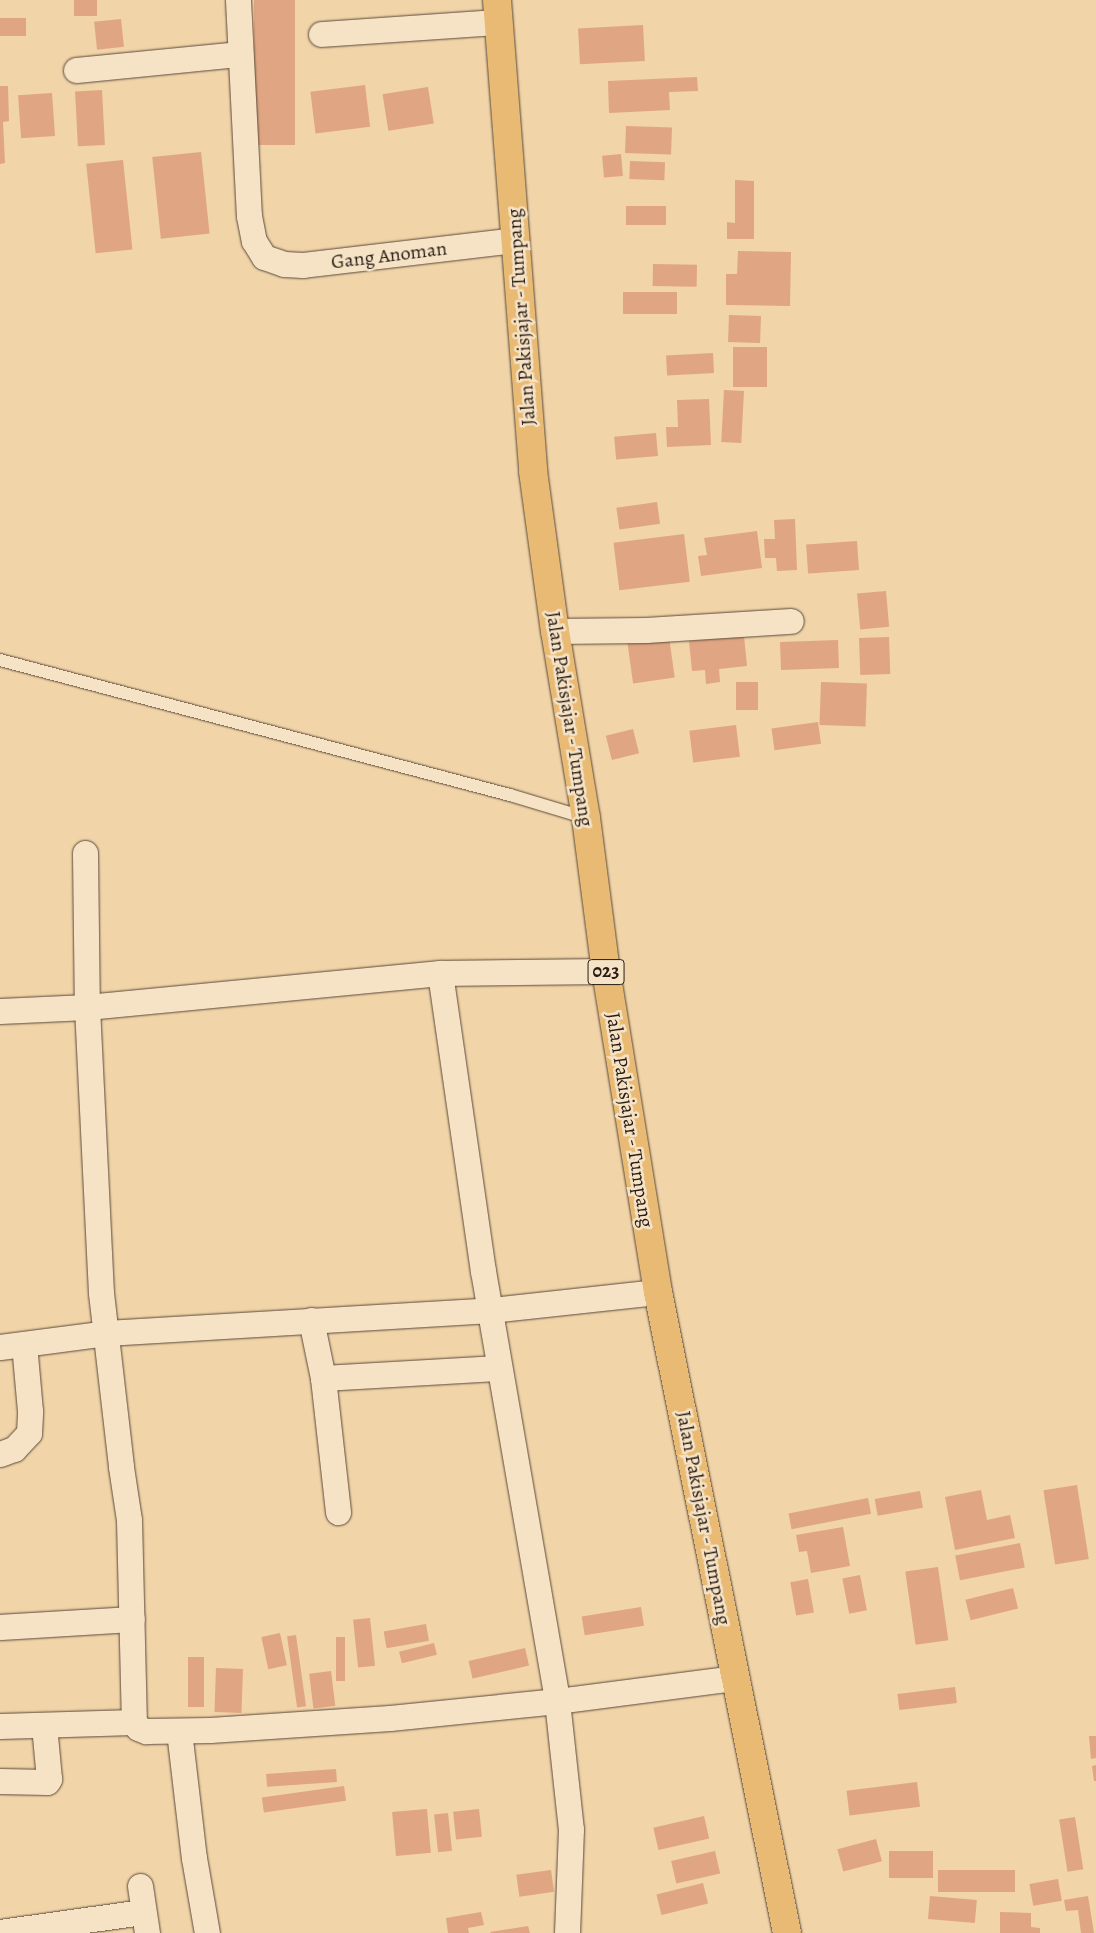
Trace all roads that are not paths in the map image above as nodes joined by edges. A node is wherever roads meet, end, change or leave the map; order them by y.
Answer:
1 (238, 0) edge
2 (498, 11) edge
3 (321, 34) dead end
4 (240, 54) junction
5 (76, 70) dead end
6 (515, 240) junction
7 (791, 621) dead end
8 (555, 631) junction
9 (0, 660) edge
10 (586, 818) junction
11 (84, 852) dead end
12 (606, 971) junction
13 (440, 973) junction
14 (87, 1007) junction
15 (0, 1011) edge
16 (658, 1292) junction
17 (491, 1310) junction
18 (312, 1320) junction
19 (106, 1332) junction
20 (12, 1346) edge
21 (498, 1368) junction
22 (323, 1378) junction
23 (0, 1454) edge
24 (338, 1512) dead end
25 (132, 1619) junction
26 (0, 1627) edge
27 (735, 1678) junction
28 (557, 1701) junction
29 (134, 1722) junction
30 (44, 1724) junction
31 (0, 1726) edge
32 (179, 1731) junction
33 (0, 1781) edge
34 (140, 1886) dead end
35 (145, 1923) edge
36 (0, 1932) edge
37 (207, 1933) edge
38 (567, 1933) edge
39 (787, 1933) edge

1 - 4 street
2 - 3 street
2 - 6 main road, Jalan Pakisjajar - Tumpang / 023
4 - 5 street
4 - 6 street, Gang Anoman
6 - 8 main road, Jalan Pakisjajar - Tumpang / 023
7 - 8 street
8 - 10 main road, Jalan Pakisjajar - Tumpang / 023
9 - 10 lane
10 - 12 main road, Jalan Pakisjajar - Tumpang / 023
11 - 14 street
12 - 13 street
12 - 16 main road, Jalan Pakisjajar - Tumpang / 023
13 - 14 street
13 - 17 street
14 - 15 street
14 - 19 street
16 - 17 street
16 - 27 main road, Jalan Pakisjajar - Tumpang / 023
17 - 18 street
17 - 21 street
18 - 19 street
18 - 22 street
19 - 20 street
19 - 25 street
20 - 23 street
21 - 22 street
21 - 28 street
22 - 24 street
25 - 26 street
25 - 29 street
27 - 28 street
27 - 39 main road, Jalan Pakisjajar - Tumpang / 023
28 - 32 street
28 - 38 street
29 - 30 street
29 - 32 street
30 - 31 street
30 - 33 street
32 - 37 street
34 - 35 street
35 - 36 street

